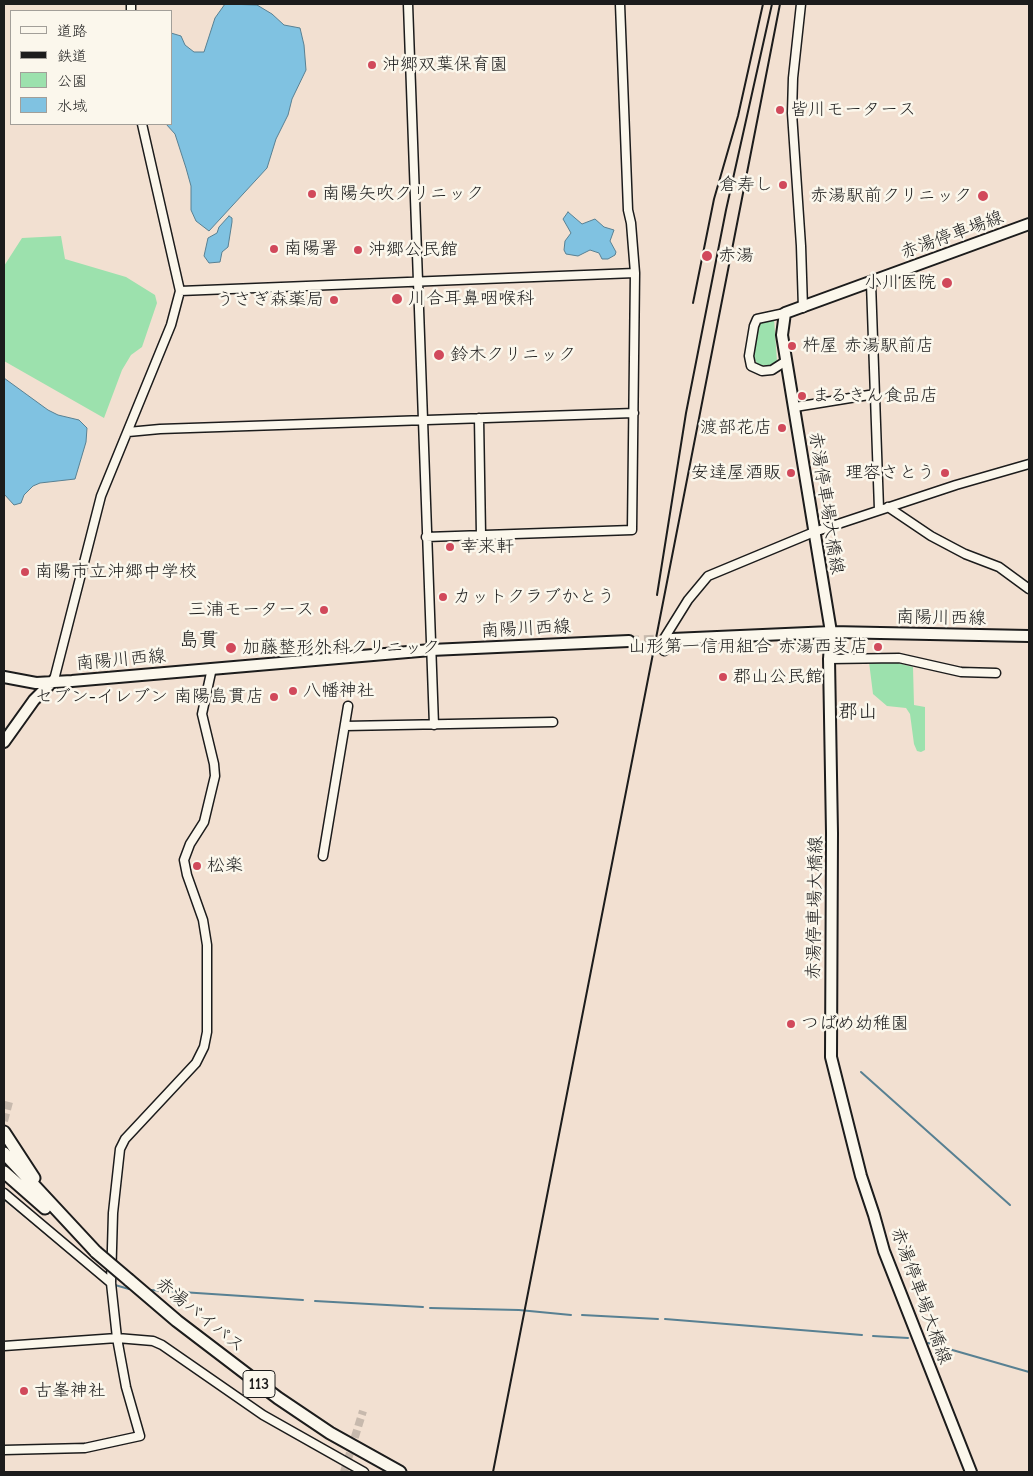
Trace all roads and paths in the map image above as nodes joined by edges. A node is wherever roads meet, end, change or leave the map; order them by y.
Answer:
1 (408, 4) edge
2 (620, 4) edge
3 (801, 4) edge
4 (142, 125) edge
5 (1029, 224) edge
6 (634, 273) junction
7 (419, 281) junction
8 (871, 283) junction
9 (180, 291) junction
10 (802, 308) junction
11 (785, 313) junction
12 (786, 361) junction
13 (875, 394) junction
14 (795, 407) junction
15 (634, 413) junction
16 (479, 418) junction
17 (423, 420) junction
18 (128, 432) junction
19 (1029, 464) edge
20 (884, 508) junction
21 (814, 532) junction
22 (481, 535) junction
23 (426, 537) junction
24 (1029, 589) edge
25 (831, 632) junction
26 (1029, 636) edge
27 (672, 640) tunnel mouth
28 (629, 641) tunnel mouth
29 (431, 650) junction
30 (664, 651) dead end
31 (829, 659) junction
32 (212, 668) junction
33 (996, 673) dead end
34 (4, 677) edge
35 (54, 680) junction
36 (348, 706) dead end
37 (553, 722) dead end
38 (434, 725) junction
39 (345, 726) junction
40 (4, 742) edge
41 (323, 856) dead end
42 (4, 1132) edge
43 (4, 1153) edge
44 (4, 1172) edge
45 (4, 1193) edge
46 (52, 1206) junction
47 (96, 1252) junction
48 (111, 1283) junction
49 (117, 1338) junction
50 (4, 1346) edge
51 (4, 1450) edge
52 (364, 1472) edge
53 (400, 1472) edge
54 (971, 1472) edge

1 - 7 street
2 - 6 street
3 - 10 street
4 - 9 street
5 - 8 main road, 赤湯停車場線
6 - 7 street
6 - 15 street
7 - 9 street
7 - 17 street
8 - 10 main road, 赤湯停車場線
8 - 13 street
9 - 18 street
10 - 11 main road, 赤湯停車場線
11 - 12 main road, 赤湯停車場大橋線
11 - 12 street
12 - 14 main road, 赤湯停車場大橋線
13 - 14 street
13 - 20 street
14 - 21 main road, 赤湯停車場大橋線
15 - 16 street
15 - 22 street
16 - 17 street
16 - 22 street
17 - 18 street
17 - 23 street
18 - 35 street
19 - 20 street
20 - 21 street
20 - 24 street
21 - 25 main road, 赤湯停車場大橋線
21 - 30 street
22 - 23 street
23 - 29 street
25 - 26 main road, 南陽川西線
25 - 27 main road, 南陽川西線
25 - 31 main road, 赤湯停車場大橋線
28 - 29 main road, 南陽川西線
29 - 32 main road, 南陽川西線
29 - 38 street
31 - 33 street
31 - 54 main road, 赤湯停車場大橋線
32 - 35 main road, 南陽川西線
32 - 48 street
34 - 35 main road
35 - 40 main road, 南陽川西線
36 - 39 street
37 - 38 street
38 - 39 street
39 - 41 street
42 - 46 highway
43 - 46 highway, 赤湯バイパス / 113
44 - 47 highway
45 - 48 street
46 - 47 highway, 赤湯バイパス / 113
47 - 53 highway, 赤湯バイパス / 113, bridge
48 - 49 street
49 - 50 street
49 - 51 street
49 - 52 street

